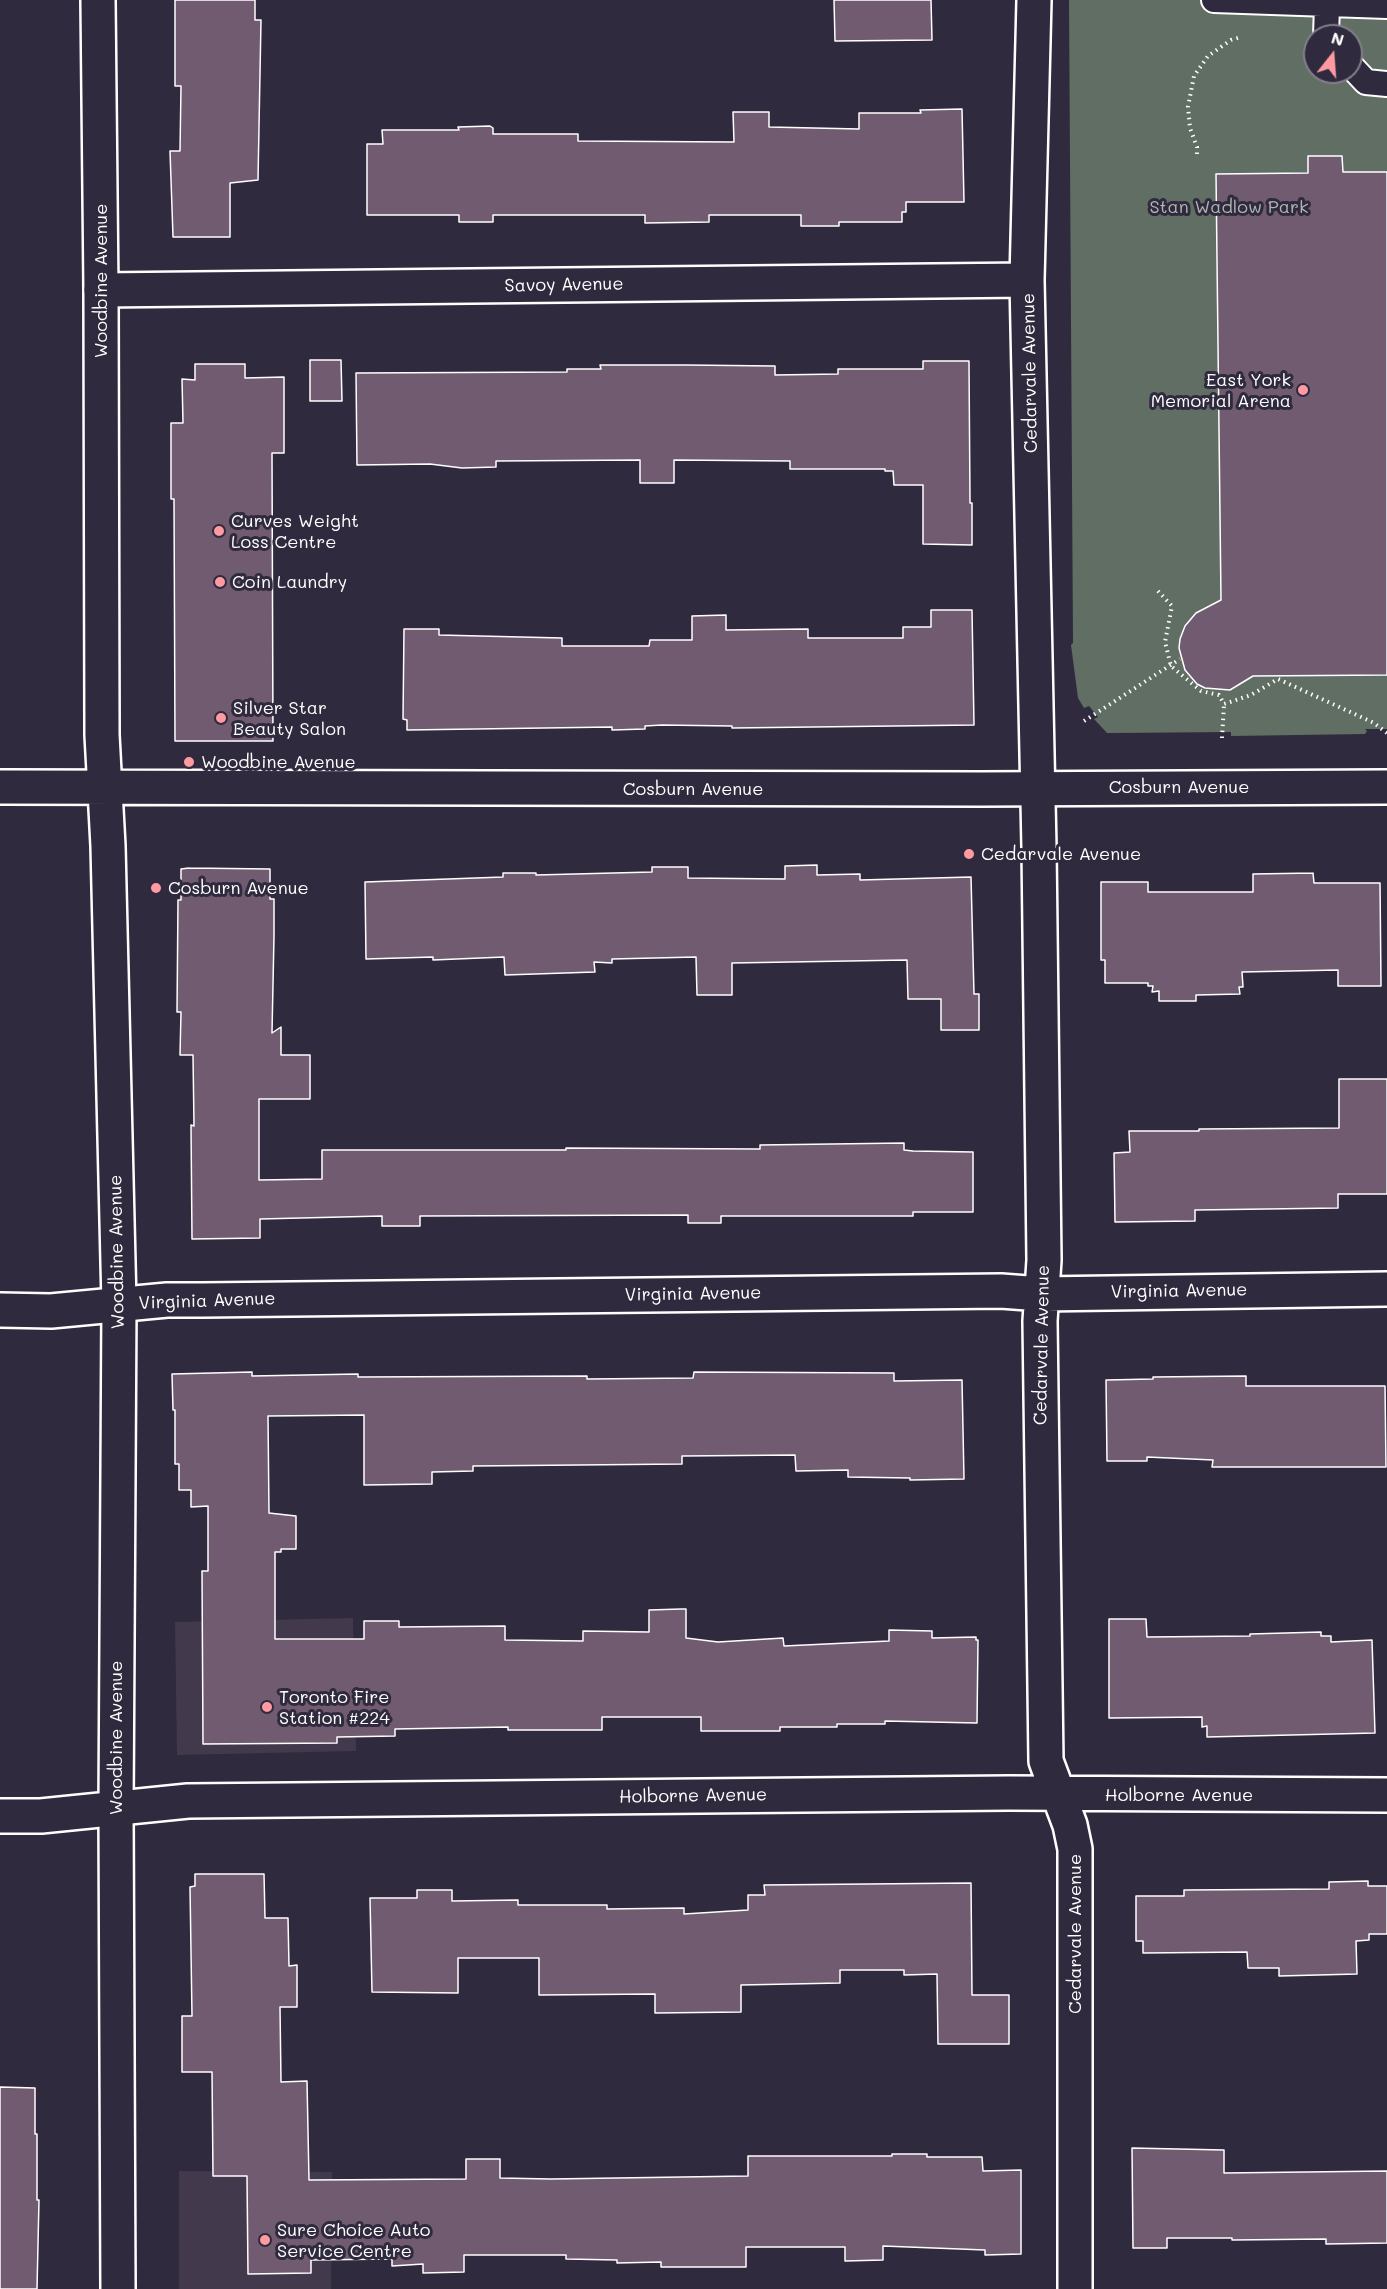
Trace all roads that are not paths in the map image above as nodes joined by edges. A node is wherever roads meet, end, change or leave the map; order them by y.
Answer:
1 (98, 0) edge
2 (1034, 0) edge
3 (1214, 0) edge
4 (1327, 5) junction
5 (1387, 6) edge
6 (1326, 24) edge
7 (1363, 79) edge
8 (1387, 84) edge
9 (1027, 280) junction
10 (101, 290) junction
11 (0, 787) edge
12 (106, 787) junction
13 (1387, 787) edge
14 (1037, 788) junction
15 (1387, 1288) edge
16 (1041, 1294) junction
17 (119, 1304) junction
18 (0, 1310) edge
19 (1059, 1794) junction
20 (1387, 1795) edge
21 (116, 1809) junction
22 (0, 1816) edge
23 (118, 2289) edge
24 (1075, 2289) edge

1 - 10 street, Woodbine Avenue
2 - 9 street, Cedarvale Avenue
3 - 4 lane
4 - 5 lane
4 - 6 lane
7 - 8 lane
9 - 10 street, Savoy Avenue
9 - 14 street, Cedarvale Avenue
10 - 12 street, Woodbine Avenue
11 - 12 street, Cosburn Avenue
12 - 14 street, Cosburn Avenue
12 - 17 street, Woodbine Avenue
13 - 14 street, Cosburn Avenue
14 - 16 street, Cedarvale Avenue
15 - 16 street, Virginia Avenue
16 - 17 street, Virginia Avenue
16 - 19 street, Cedarvale Avenue
17 - 18 street, Virginia Avenue
17 - 21 street, Woodbine Avenue
19 - 20 street, Holborne Avenue
19 - 21 street, Holborne Avenue
19 - 24 street, Cedarvale Avenue
21 - 22 street, Holborne Avenue
21 - 23 street, Woodbine Avenue

